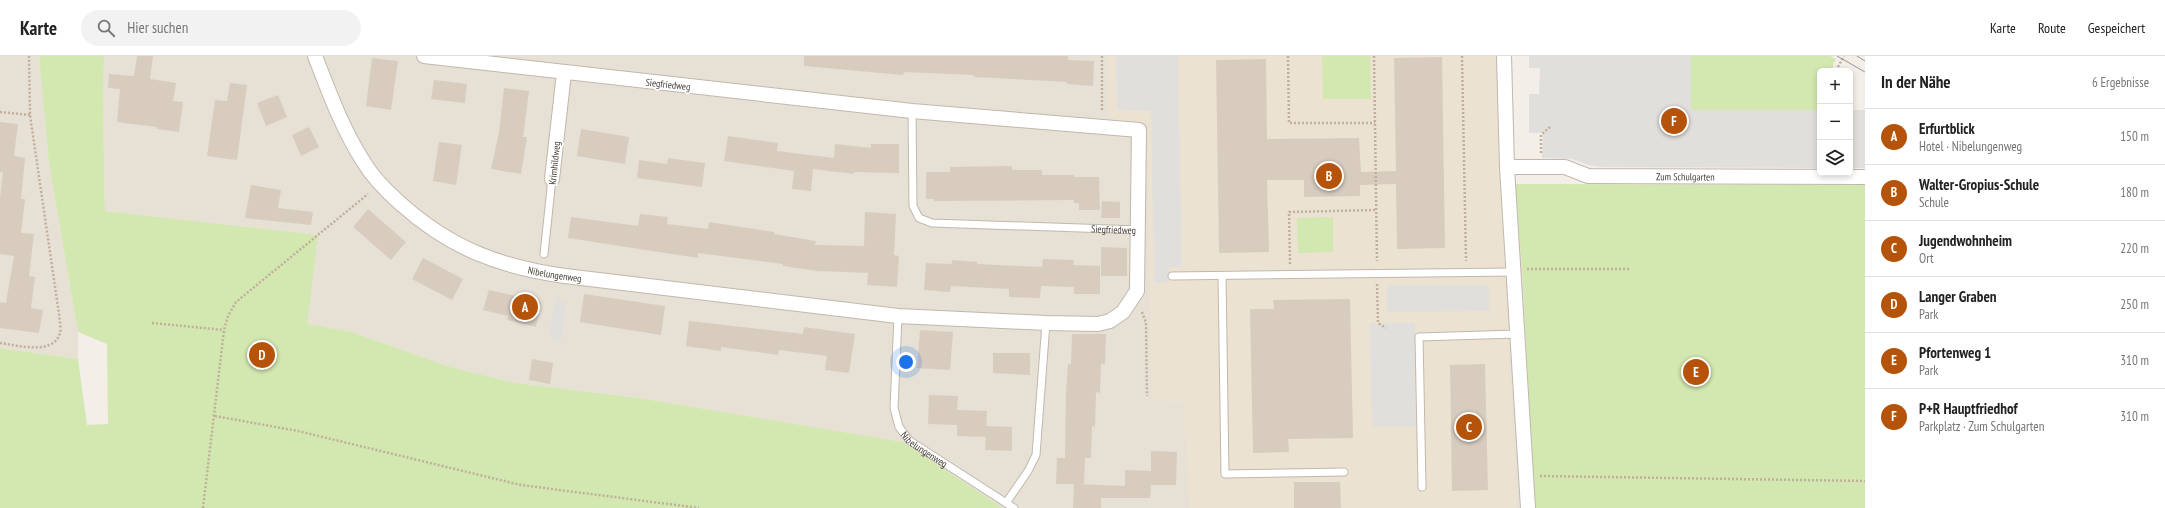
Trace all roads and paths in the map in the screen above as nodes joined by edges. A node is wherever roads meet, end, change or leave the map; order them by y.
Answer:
1 (29, 56) edge
2 (315, 56) edge
3 (424, 56) edge
4 (1102, 56) edge
5 (1288, 56) edge
6 (1374, 56) edge
7 (1462, 56) edge
8 (1504, 56) edge
9 (1844, 56) edge
10 (1838, 68) edge
11 (564, 73) junction
12 (912, 111) junction
13 (0, 112) edge
14 (30, 115) junction
15 (1375, 123) junction
16 (1102, 126) junction
17 (1550, 128) dead end
18 (1507, 167) junction
19 (1540, 167) junction
20 (1865, 177) edge
21 (552, 179) joint
22 (379, 185) junction
23 (1376, 210) junction
24 (1139, 230) junction
25 (544, 254) dead end
26 (1631, 269) dead end
27 (1513, 270) junction
28 (1466, 273) junction
29 (1377, 274) junction
30 (1290, 275) junction
31 (1172, 276) dead end
32 (1222, 276) junction
33 (1132, 301) junction
34 (898, 316) junction
35 (152, 323) dead end
36 (1046, 323) junction
37 (1386, 328) dead end
38 (224, 330) junction
39 (1517, 334) junction
40 (0, 343) edge
41 (1147, 396) dead end
42 (215, 416) junction
43 (1344, 472) dead end
44 (1526, 476) junction
45 (1865, 481) edge
46 (1422, 487) dead end
47 (1006, 503) junction
48 (203, 508) edge
49 (699, 508) edge
50 (1014, 508) edge
51 (1528, 508) edge

1 - 14 path
2 - 22 street, Nibelungenweg
3 - 11 street, Siegfriedweg
4 - 16 path
5 - 15 path
6 - 15 path
7 - 28 path
8 - 18 street
9 - 10 path
11 - 12 street, Siegfriedweg
11 - 21 street, Krimhildweg
12 - 16 street, Siegfriedweg
12 - 24 lane, Siegfriedweg
13 - 14 path
14 - 40 path
15 - 23 path
16 - 24 street, Siegfriedweg
17 - 19 path
18 - 19 street, Zum Schulgarten
18 - 27 street
19 - 20 street, Zum Schulgarten
21 - 25 lane, Krimhildweg
22 - 34 street, Nibelungenweg
22 - 38 path
23 - 29 path
23 - 30 path
24 - 33 street, Nibelungenweg
26 - 27 path
27 - 28 lane
27 - 39 street
28 - 29 lane
29 - 30 lane
29 - 37 path
30 - 32 lane
31 - 32 lane
32 - 43 lane
33 - 36 street, Nibelungenweg
33 - 41 path
34 - 36 street, Nibelungenweg
34 - 47 lane, Nibelungenweg
35 - 38 path
36 - 47 lane
38 - 42 path
39 - 44 street
39 - 46 lane
42 - 48 path
42 - 49 path
44 - 45 path
44 - 51 street
47 - 50 lane, Nibelungenweg

